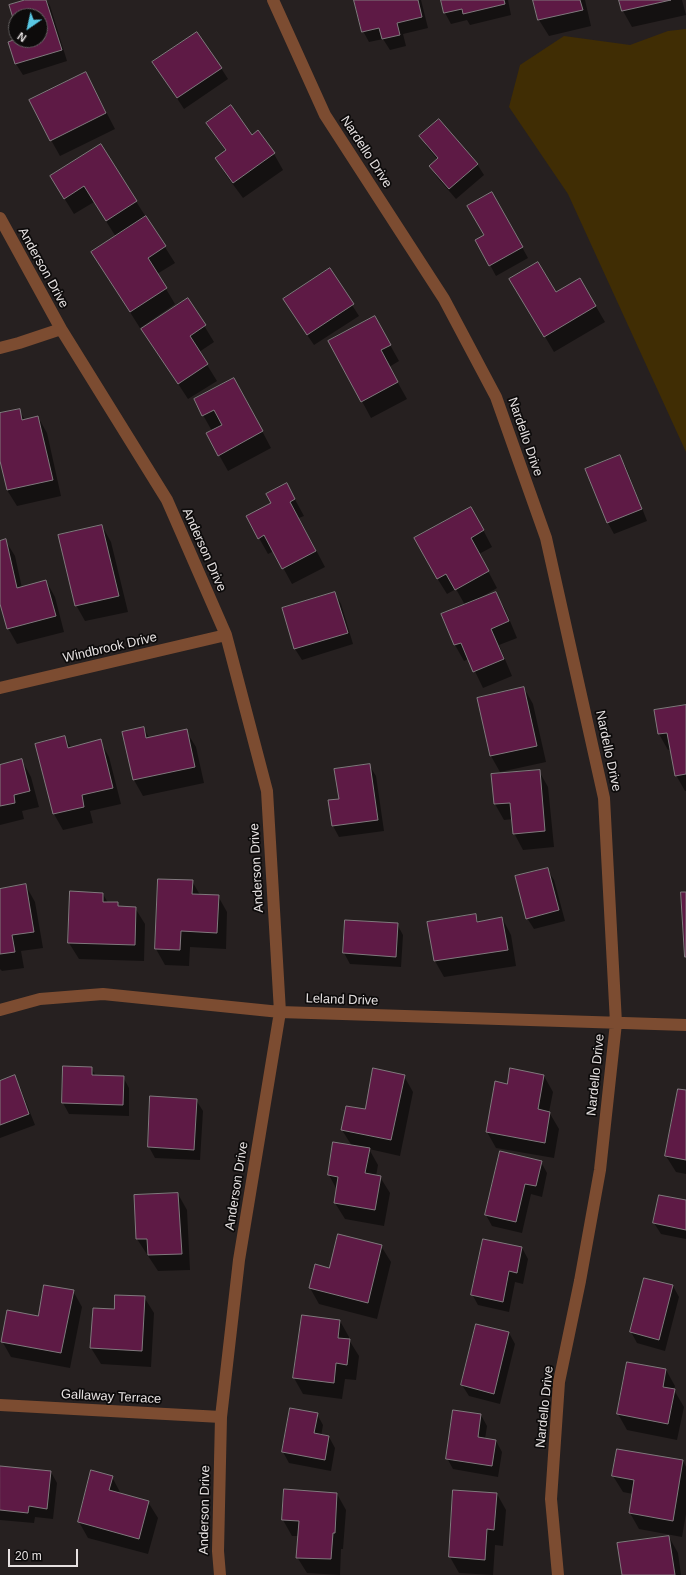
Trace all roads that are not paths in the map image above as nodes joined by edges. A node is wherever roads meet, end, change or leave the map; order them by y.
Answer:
1 (273, 0) edge
2 (0, 218) edge
3 (61, 329) junction
4 (0, 348) edge
5 (226, 635) junction
6 (0, 688) edge
7 (0, 1010) edge
8 (280, 1012) junction
9 (616, 1023) junction
10 (686, 1025) edge
11 (0, 1405) edge
12 (221, 1417) junction
13 (220, 1575) edge
14 (558, 1575) edge

1 - 9 street, Nardello Drive
2 - 3 street, Anderson Drive
3 - 4 street
3 - 5 street, Anderson Drive
5 - 6 street, Windbrook Drive
5 - 8 street, Anderson Drive
7 - 8 street, Leland Drive
8 - 9 street, Leland Drive
8 - 12 street, Anderson Drive
9 - 10 street, Leland Drive
9 - 14 street, Nardello Drive
11 - 12 street, Gallaway Terrace
12 - 13 street, Anderson Drive

